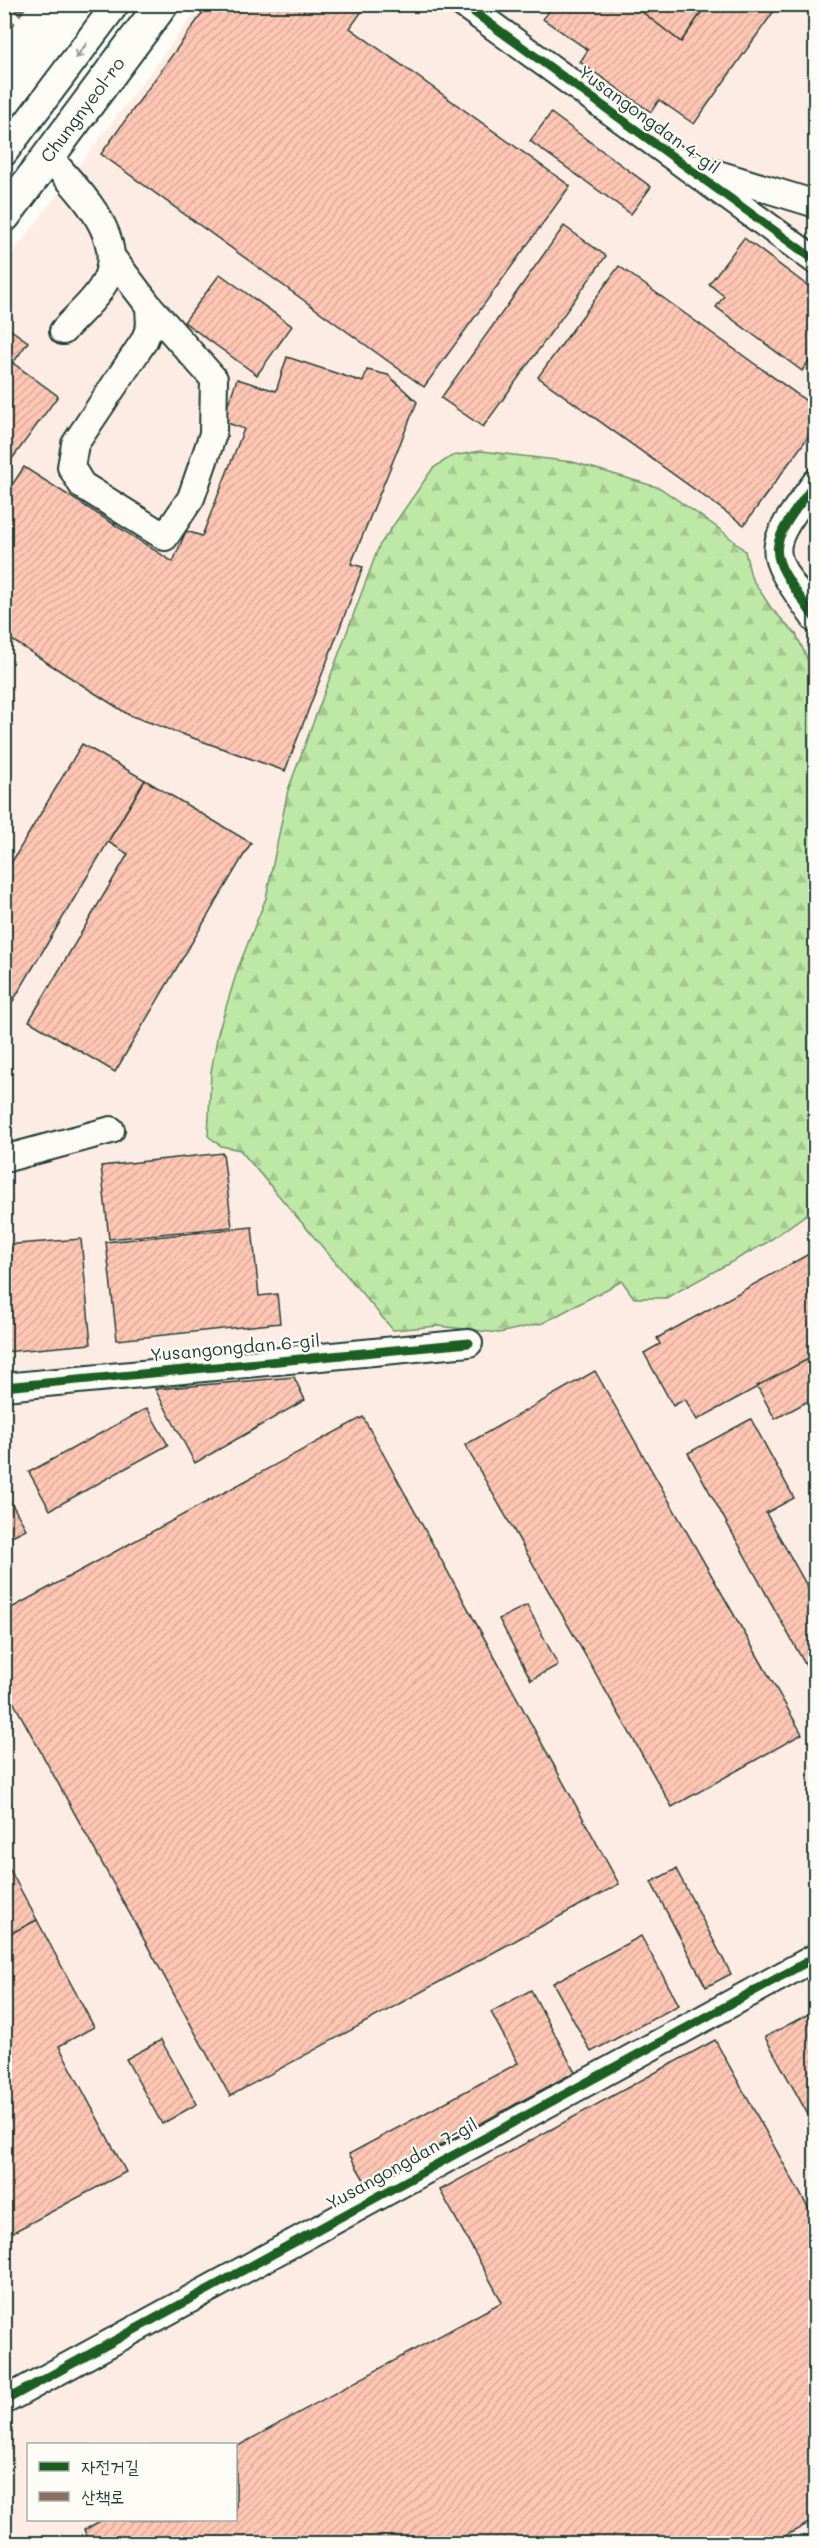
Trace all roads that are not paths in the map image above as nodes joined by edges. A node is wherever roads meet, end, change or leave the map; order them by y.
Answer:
1 (116, 4) edge
2 (162, 4) edge
3 (463, 4) edge
4 (4, 153) edge
5 (48, 156) junction
6 (689, 166) dead end
7 (816, 204) edge
8 (4, 216) edge
9 (111, 256) junction
10 (816, 261) edge
11 (149, 306) junction
12 (63, 331) dead end
13 (816, 483) edge
14 (816, 620) edge
15 (111, 1130) dead end
16 (4, 1159) edge
17 (469, 1343) dead end
18 (4, 1387) edge
19 (816, 1957) edge
20 (4, 2401) edge

1 -> 4 street
2 - 5 main road, Chungnyeol-ro
3 - 10 street, Yusangongdan 4-gil
5 - 8 main road, Chungnyeol-ro
5 - 9 street
6 - 7 street
9 - 11 street
9 - 12 street
11 - 11 street
13 - 14 street
15 - 16 street
17 - 18 street, Yusangongdan 6-gil
19 - 20 street, Yusangongdan 7-gil

